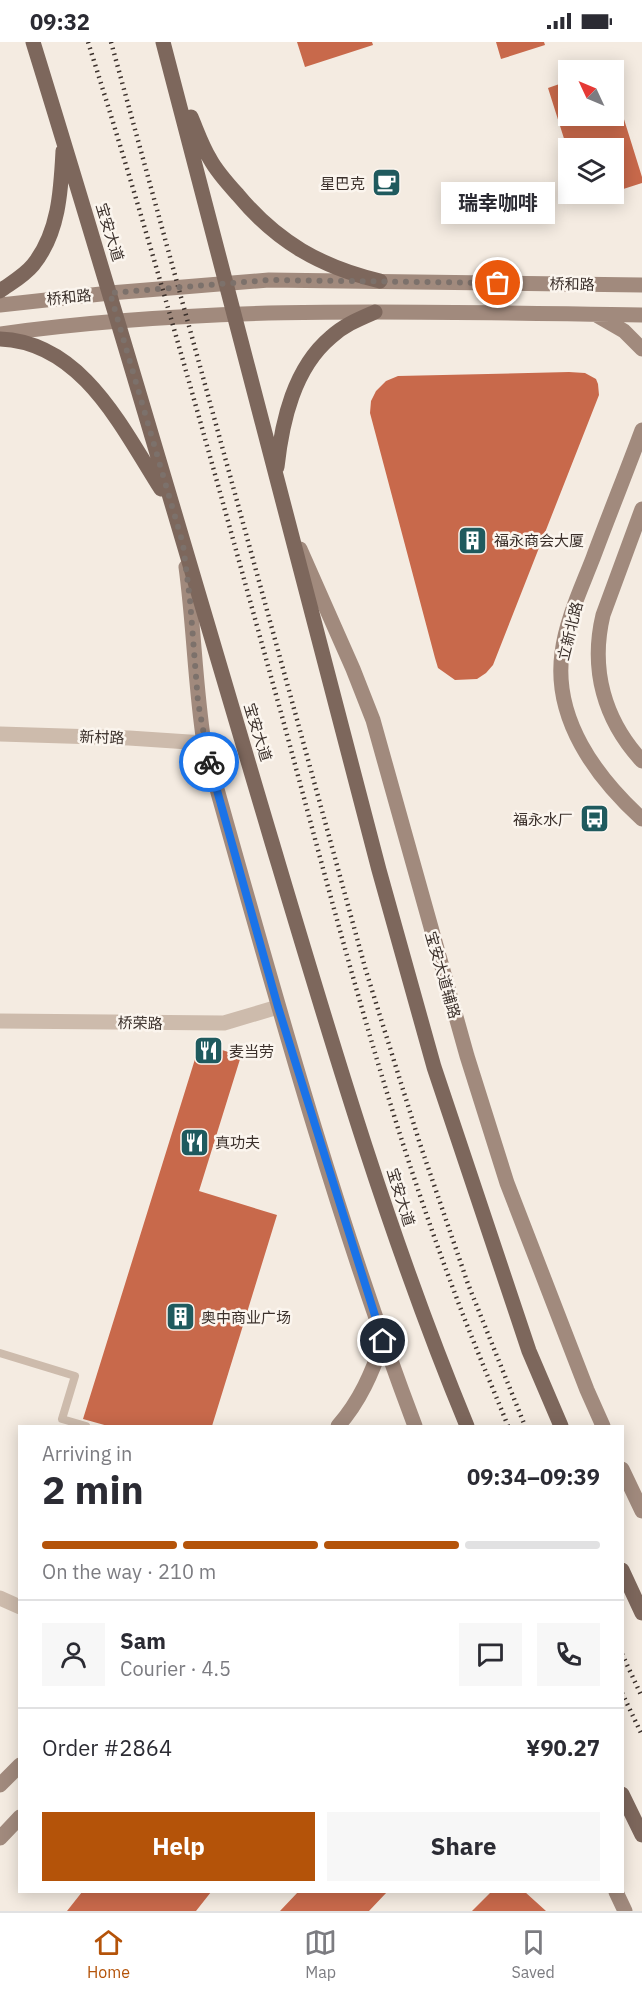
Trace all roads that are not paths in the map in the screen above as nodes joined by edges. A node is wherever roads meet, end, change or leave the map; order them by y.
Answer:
1 (33, 42) edge
2 (163, 42) edge
3 (173, 76) junction
4 (63, 139) junction
5 (642, 276) edge
6 (380, 281) junction
7 (226, 283) junction
8 (616, 284) junction
9 (642, 285) edge
10 (0, 291) edge
11 (110, 293) junction
12 (0, 305) edge
13 (375, 312) junction
14 (233, 313) junction
15 (592, 315) junction
16 (642, 315) edge
17 (118, 322) junction
18 (0, 334) edge
19 (0, 339) edge
20 (642, 349) edge
21 (642, 430) edge
22 (276, 476) junction
23 (171, 504) junction
24 (642, 509) edge
25 (288, 523) junction
26 (183, 544) junction
27 (0, 734) edge
28 (204, 744) junction
29 (642, 761) edge
30 (642, 819) edge
31 (278, 1007) junction
32 (0, 1022) edge
33 (383, 1341) junction
34 (0, 1353) edge
35 (83, 1425) edge
36 (339, 1425) edge
37 (415, 1425) edge
38 (467, 1425) edge
39 (561, 1425) edge
40 (603, 1425) edge
41 (624, 1473) edge
42 (642, 1511) edge
43 (624, 1574) edge
44 (0, 1598) edge
45 (18, 1606) edge
46 (642, 1613) edge
47 (18, 1767) edge
48 (0, 1785) edge
49 (624, 1798) edge
50 (18, 1819) edge
51 (642, 1835) edge
52 (0, 1838) edge
53 (616, 1893) edge
54 (625, 1911) edge

1 - 4 main road, 宝安大道
2 - 3 main road
3 - 6 main road
3 - 7 main road
4 - 10 main road
4 - 11 main road, 宝安大道
5 - 8 main road
6 - 7 main road, 桥和路
6 - 8 main road, 桥和路
7 - 11 main road, 桥和路
7 - 14 main road
8 - 9 main road, 桥和路
11 - 12 main road, 桥和路
11 - 17 main road, 宝安大道
13 - 14 main road, 桥和路
13 - 15 main road, 桥和路
13 - 22 main road
14 - 17 main road, 桥和路
14 - 22 main road
15 - 16 main road, 桥和路
15 - 20 main road
17 - 18 main road, 桥和路
17 - 23 main road, 宝安大道
19 - 23 main road
21 - 30 main road, 立新北路
22 - 25 main road
23 - 26 main road, 宝安大道
24 - 29 main road, 立新北路
25 - 39 main road
25 - 40 main road, 宝安大道辅路
26 - 28 main road
26 - 38 main road, 宝安大道
27 - 28 street, 新村路
28 - 31 main road
31 - 32 street, 桥荣路
31 - 33 main road
33 - 36 main road
33 - 37 main road
34 - 35 lane
41 - 42 main road
43 - 46 main road
44 - 45 street
47 - 48 main road
49 - 51 main road
50 - 52 main road
53 - 54 main road

